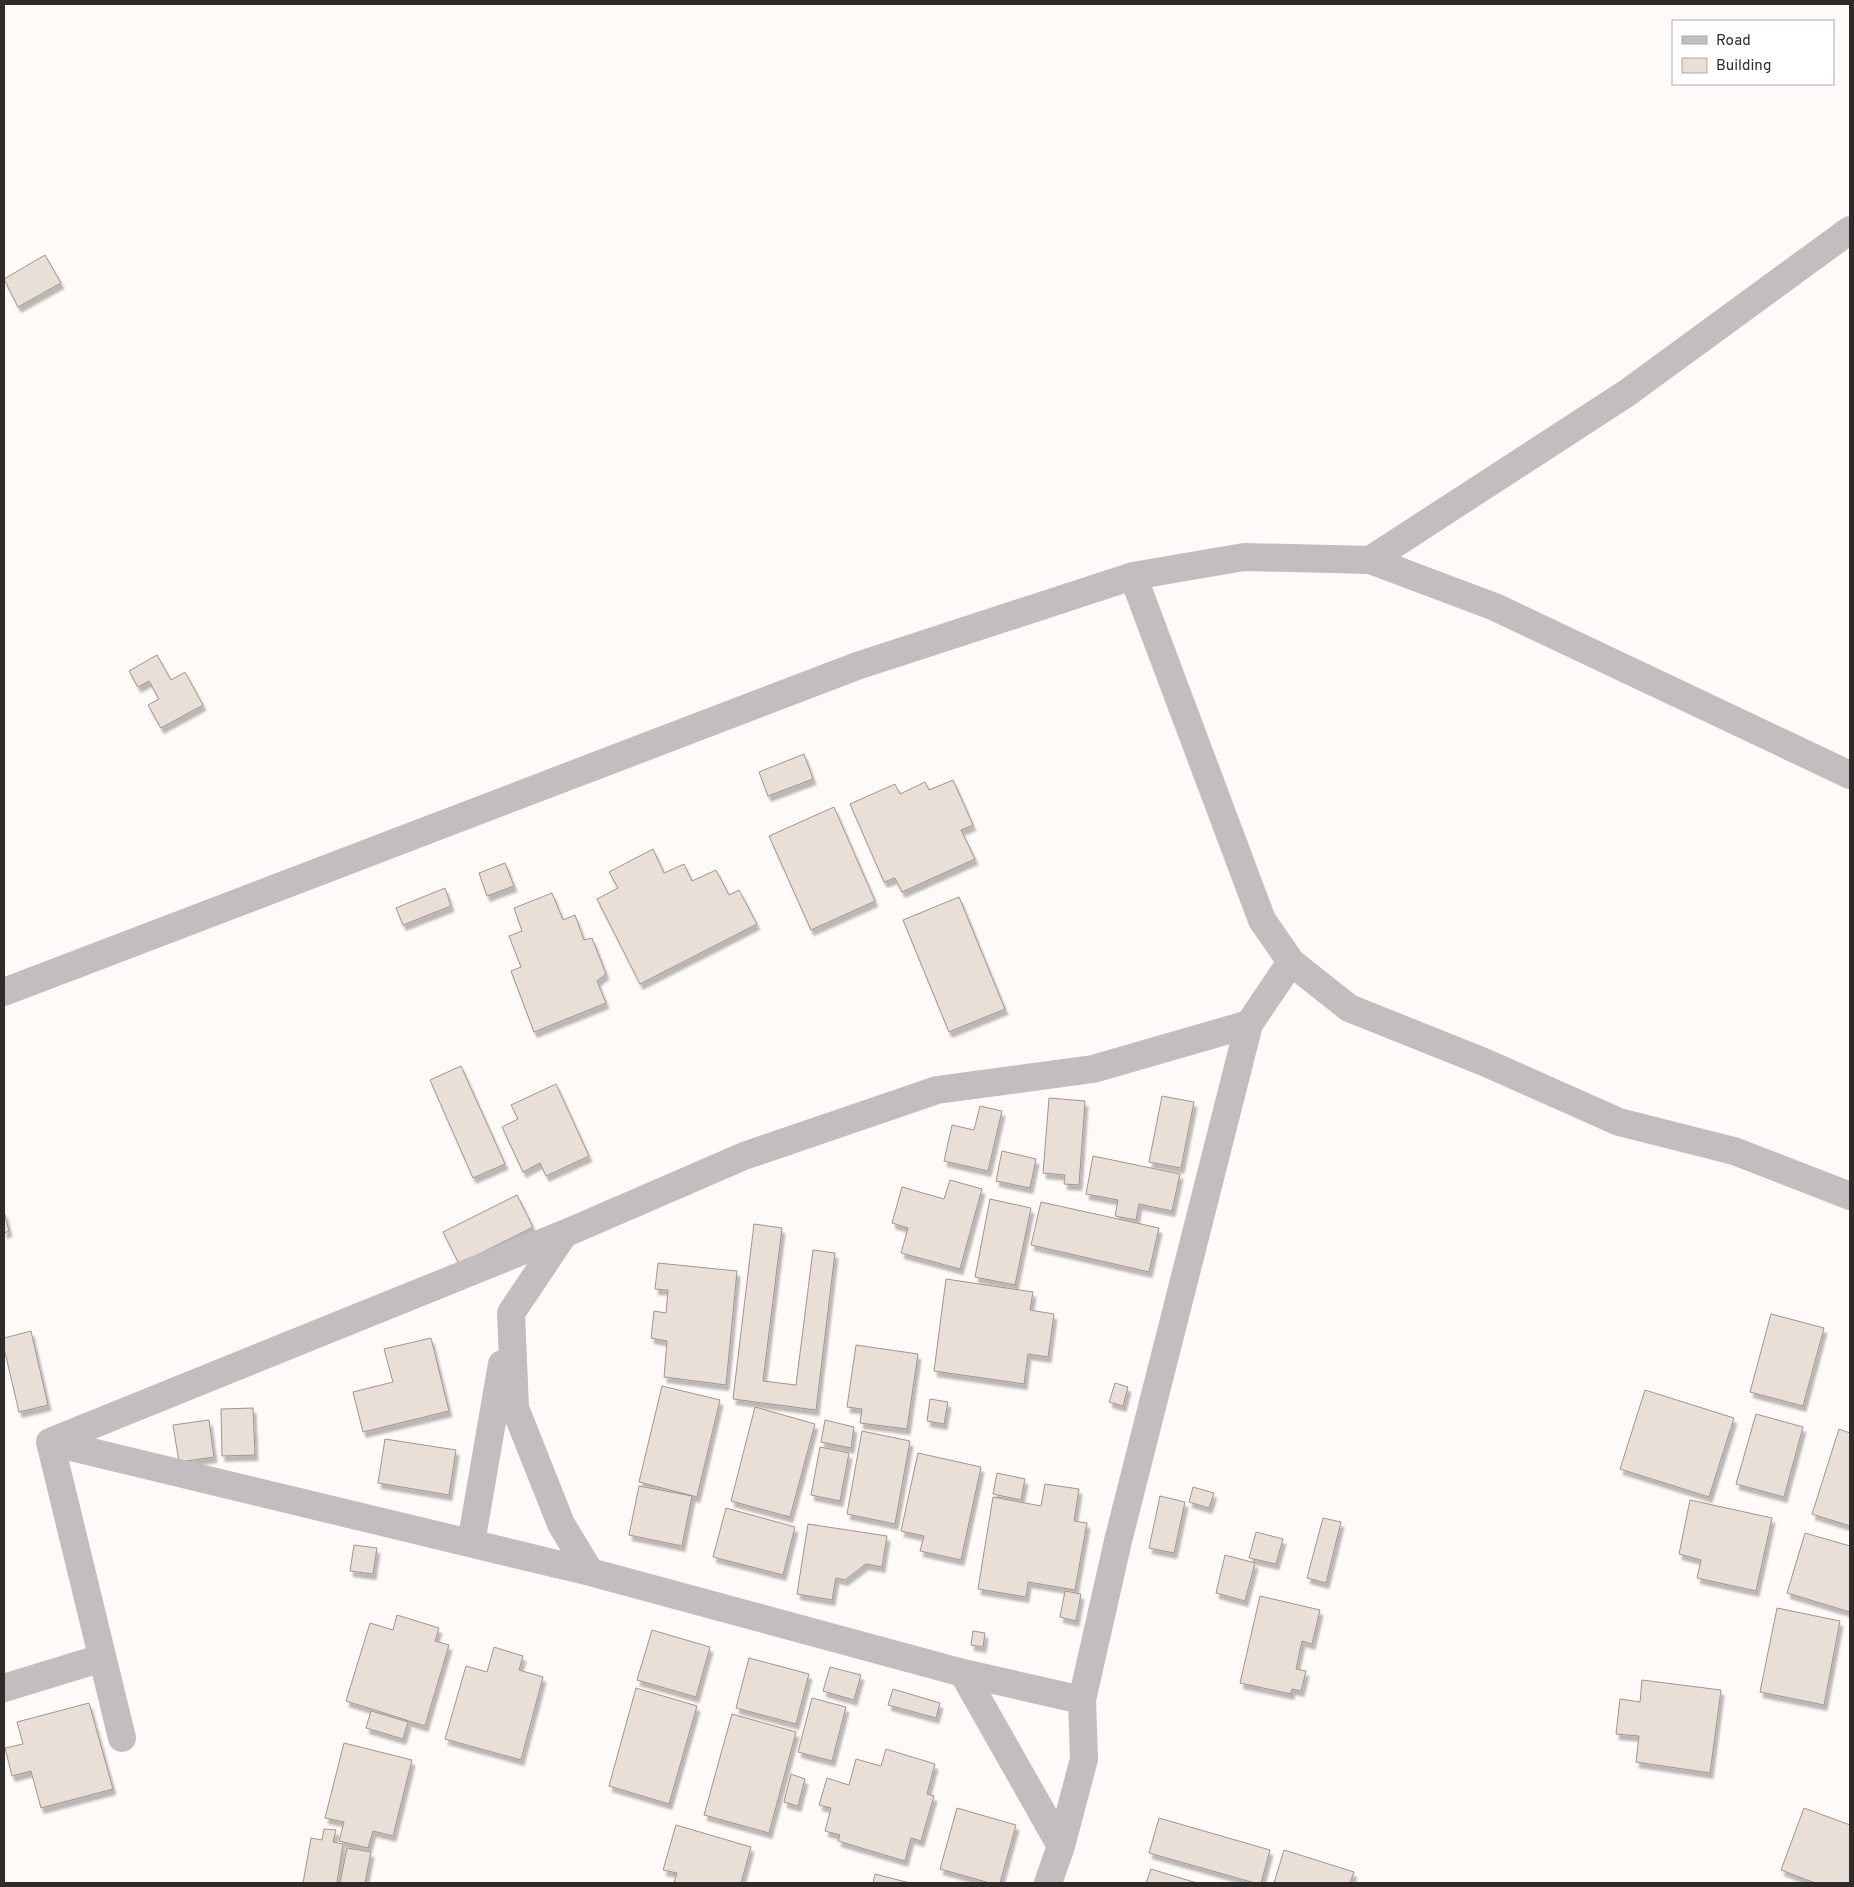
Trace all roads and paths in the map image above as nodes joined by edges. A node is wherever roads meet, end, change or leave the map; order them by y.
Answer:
1 (1850, 230) edge
2 (1370, 560) junction
3 (1133, 576) junction
4 (1850, 775) edge
5 (1291, 962) junction
6 (4, 992) edge
7 (1249, 1024) junction
8 (1850, 1196) edge
9 (564, 1234) junction
10 (511, 1313) junction
11 (50, 1442) junction
12 (471, 1543) junction
13 (590, 1572) junction
14 (102, 1658) junction
15 (963, 1673) junction
16 (4, 1688) edge
17 (1082, 1700) junction
18 (122, 1738) dead end
19 (1061, 1846) junction
20 (1048, 1883) edge

1 - 2 street
2 - 3 street
2 - 4 street
3 - 5 street
3 - 6 street
5 - 7 street
5 - 8 street
7 - 9 street
7 - 17 street
9 - 10 street
9 - 11 street
10 - 12 street
10 - 13 street
11 - 12 street
11 - 14 street
12 - 13 street
13 - 15 street
14 - 16 street
14 - 18 street
15 - 17 street
15 - 19 street
17 - 19 street
19 - 20 street

